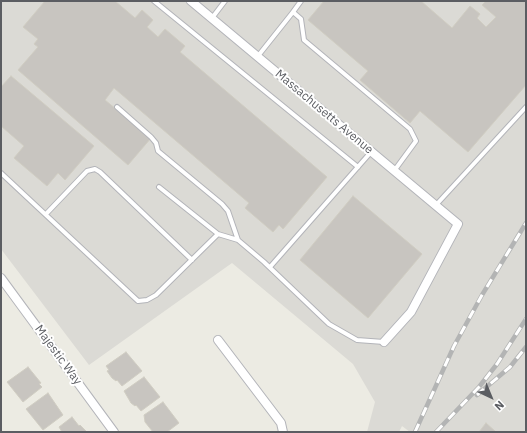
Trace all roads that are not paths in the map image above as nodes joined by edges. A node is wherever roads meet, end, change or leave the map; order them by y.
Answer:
1 (154, 1) edge
2 (191, 1) edge
3 (225, 1) edge
4 (302, 1) edge
5 (293, 12) junction
6 (212, 19) junction
7 (258, 56) junction
8 (117, 107) dead end
9 (526, 107) edge
10 (371, 152) junction
11 (358, 168) junction
12 (394, 171) junction
13 (1, 172) edge
14 (159, 187) dead end
15 (436, 205) junction
16 (46, 214) junction
17 (218, 234) junction
18 (238, 240) junction
19 (192, 260) junction
20 (270, 268) junction
21 (1, 278) edge
22 (218, 340) dead end
23 (384, 342) joint
24 (114, 432) edge
25 (284, 432) edge

1 - 11 lane
2 - 6 street, Massachusetts Avenue
3 - 6 lane
4 - 5 lane
5 - 7 lane
5 - 12 lane
6 - 7 street, Massachusetts Avenue
7 - 10 street, Massachusetts Avenue
8 - 18 lane
9 - 15 lane
10 - 11 lane
10 - 12 street, Massachusetts Avenue
11 - 20 lane
12 - 15 street, Massachusetts Avenue
13 - 16 lane
14 - 17 lane
15 - 23 street, Massachusetts Avenue
16 - 19 lane
16 - 19 lane
17 - 18 lane
17 - 19 lane
18 - 20 lane
20 - 23 lane
21 - 24 street, Majestic Way
22 - 25 street

